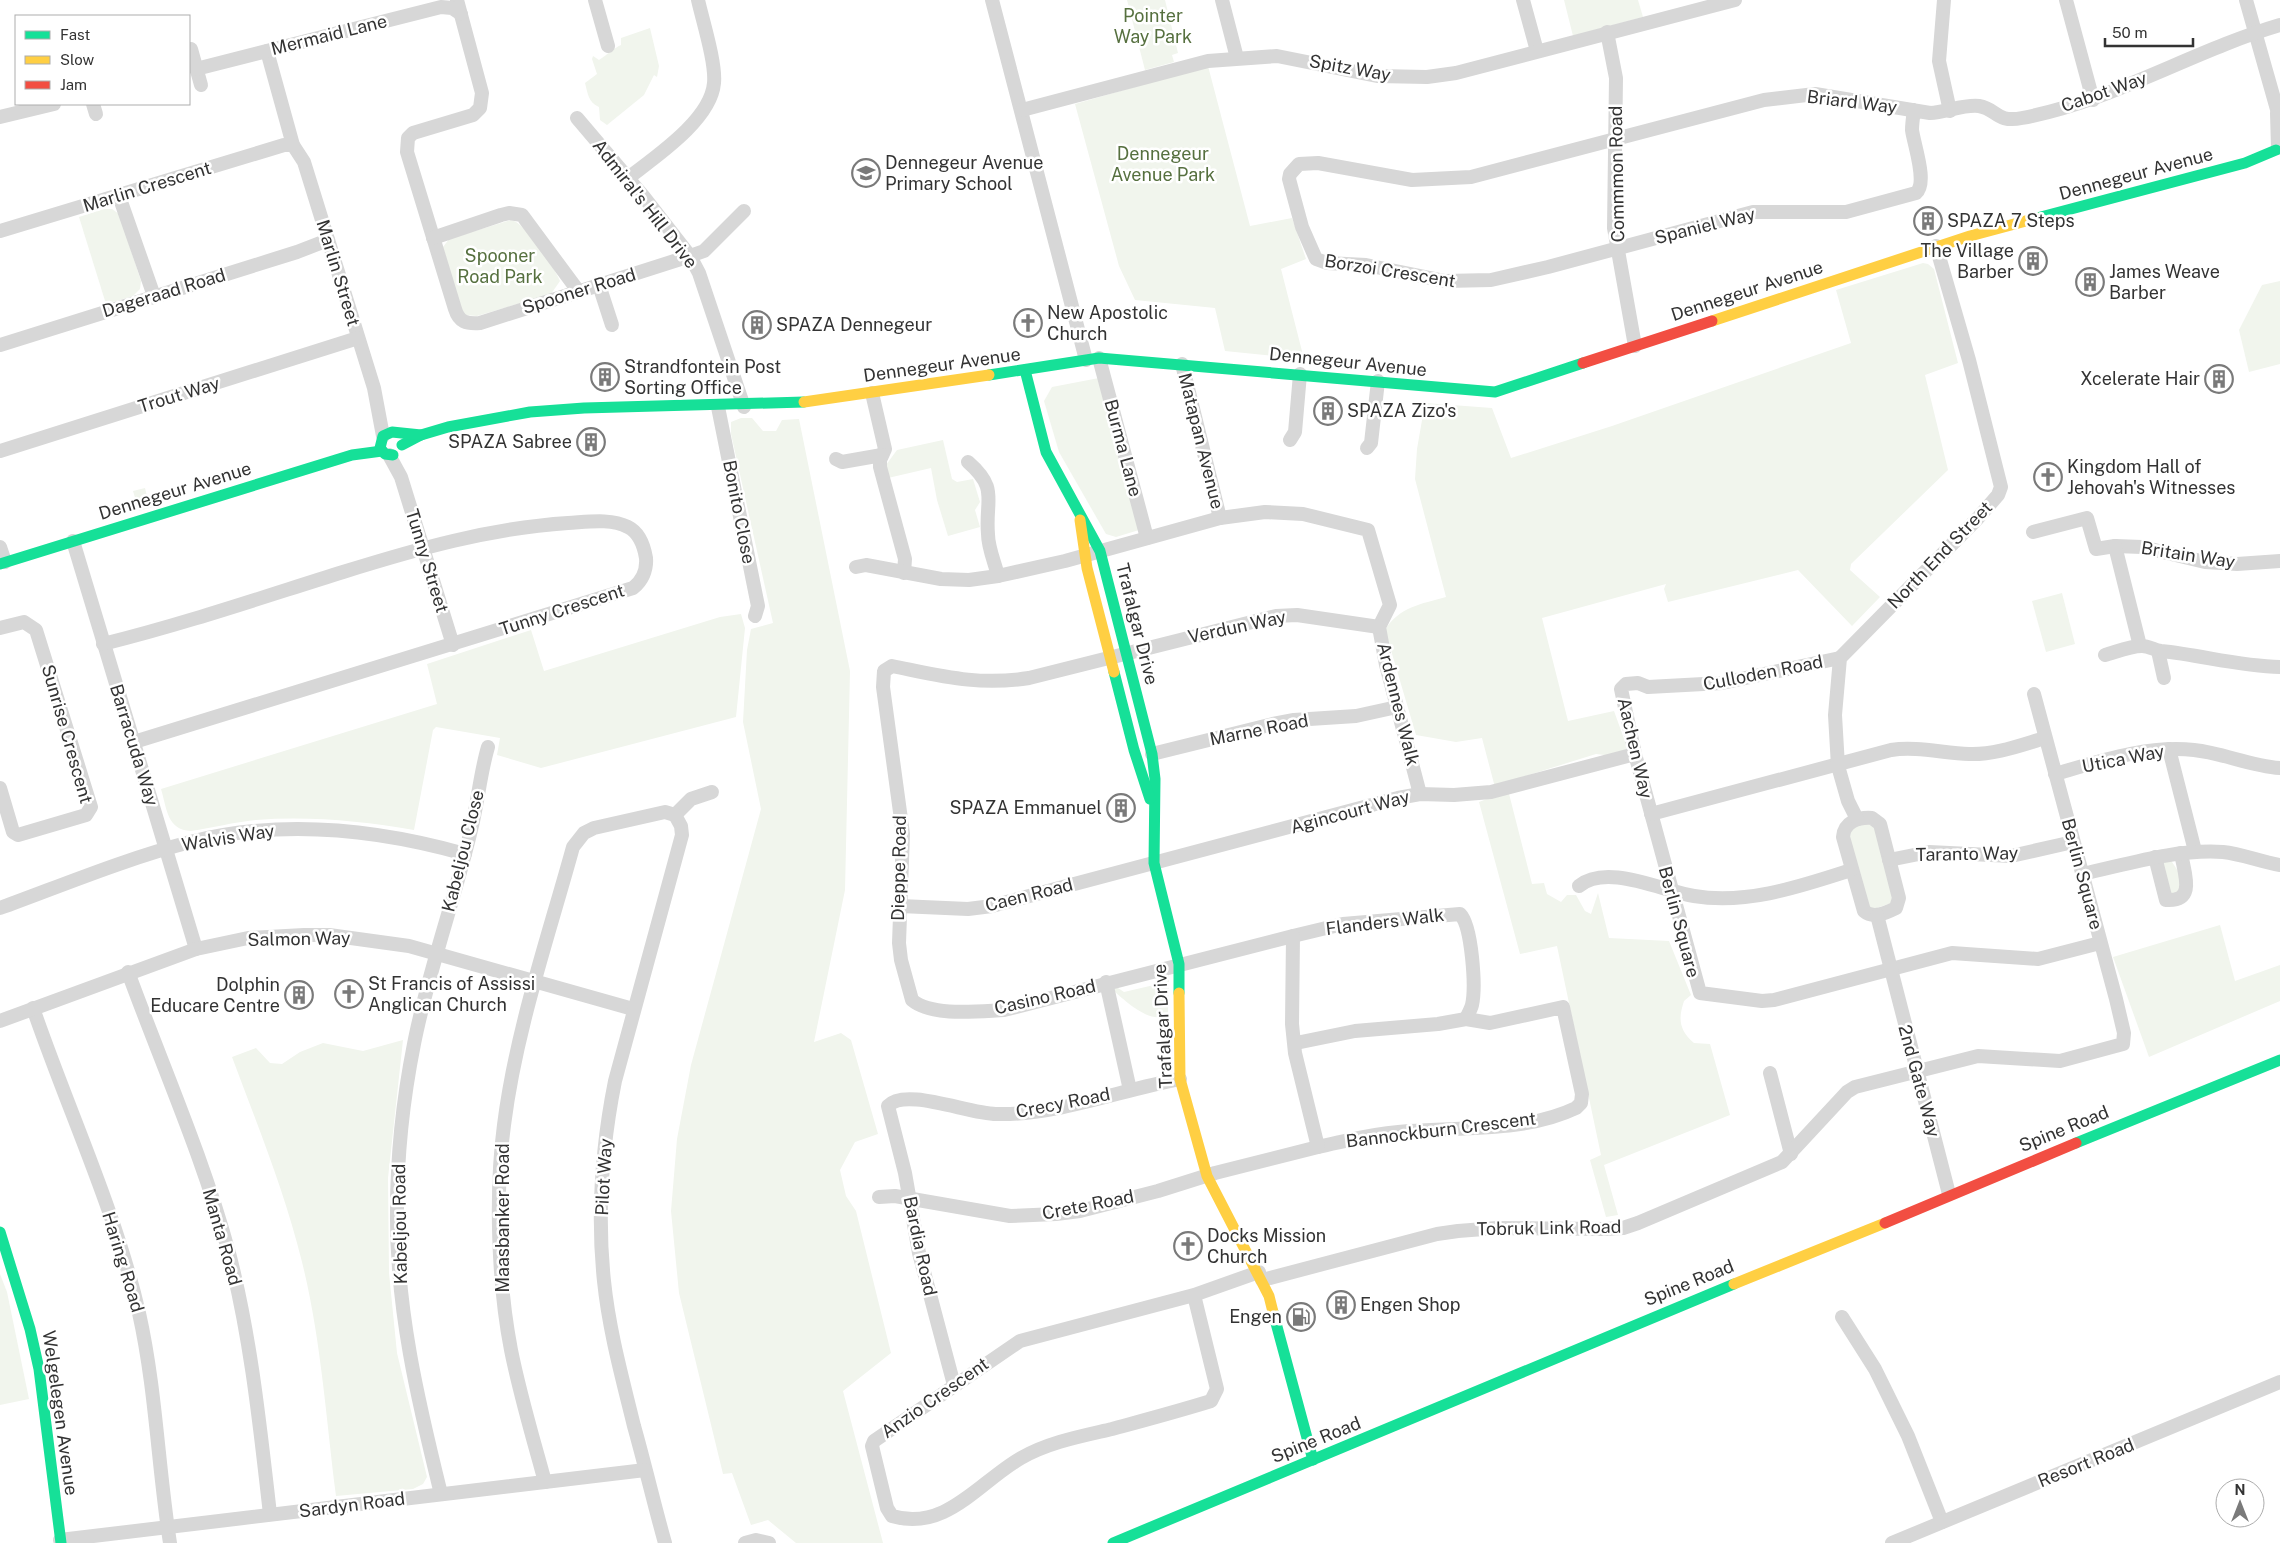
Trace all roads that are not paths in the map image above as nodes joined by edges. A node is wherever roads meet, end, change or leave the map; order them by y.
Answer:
1 (595, 0) edge
2 (698, 0) edge
3 (992, 0) edge
4 (1222, 0) edge
5 (1522, 0) edge
6 (1734, 0) edge
7 (1944, 0) edge
8 (2066, 0) edge
9 (2246, 0) edge
10 (1691, 6) edge
11 (459, 7) edge
12 (2280, 25) edge
13 (1607, 32) junction
14 (2255, 34) junction
15 (608, 46) dead end
16 (192, 49) dead end
17 (267, 51) junction
18 (1538, 51) junction
19 (1237, 58) junction
20 (196, 69) junction
21 (200, 85) dead end
22 (2093, 100) junction
23 (50, 105) edge
24 (1022, 110) junction
25 (1914, 110) junction
26 (1950, 111) junction
27 (2278, 116) edge
28 (0, 117) edge
29 (577, 118) dead end
30 (1615, 138) junction
31 (293, 145) junction
32 (2278, 148) edge
33 (2244, 163) junction
34 (628, 178) junction
35 (119, 196) junction
36 (744, 211) dead end
37 (0, 230) edge
38 (433, 238) junction
39 (328, 240) junction
40 (1936, 246) junction
41 (1617, 248) junction
42 (690, 256) junction
43 (599, 285) junction
44 (579, 292) junction
45 (154, 296) junction
46 (612, 325) dead end
47 (358, 338) junction
48 (0, 345) edge
49 (1634, 346) junction
50 (1092, 359) junction
51 (1182, 364) junction
52 (1025, 370) junction
53 (1300, 374) junction
54 (1378, 381) junction
55 (872, 393) junction
56 (744, 406) junction
57 (718, 407) junction
58 (1290, 440) dead end
59 (391, 443) junction
60 (1367, 448) dead end
61 (0, 451) edge
62 (882, 455) junction
63 (836, 460) dead end
64 (968, 462) dead end
65 (1079, 513) junction
66 (1220, 518) junction
67 (2033, 532) dead end
68 (1147, 538) junction
69 (74, 541) junction
70 (2115, 546) junction
71 (0, 547) edge
72 (423, 548) junction
73 (1100, 551) junction
74 (1085, 554) junction
75 (2280, 561) edge
76 (2, 563) edge
77 (856, 567) dead end
78 (904, 573) junction
79 (998, 576) junction
80 (755, 616) dead end
81 (1379, 627) junction
82 (0, 628) edge
83 (103, 644) junction
84 (453, 645) junction
85 (2140, 646) junction
86 (2158, 651) junction
87 (1126, 652) junction
88 (2104, 655) dead end
89 (1110, 657) junction
90 (1840, 658) junction
91 (2280, 667) edge
92 (882, 674) joint
93 (2164, 678) dead end
94 (1626, 684) joint
95 (2034, 694) dead end
96 (1397, 707) junction
97 (2045, 738) junction
98 (134, 742) junction
99 (488, 747) dead end
100 (2169, 749) junction
101 (1152, 754) junction
102 (1635, 754) junction
103 (1838, 766) junction
104 (2280, 768) edge
105 (2055, 774) junction
106 (0, 788) edge
107 (712, 792) dead end
108 (1420, 794) junction
109 (1153, 808) junction
110 (1651, 814) junction
111 (675, 815) junction
112 (1857, 819) junction
113 (2073, 842) junction
114 (167, 849) junction
115 (2195, 851) junction
116 (2181, 853) junction
117 (465, 854) junction
118 (2155, 856) junction
119 (1889, 860) junction
120 (1154, 863) junction
121 (2280, 865) edge
122 (1851, 870) junction
123 (2082, 874) junction
124 (1579, 886) dead end
125 (1671, 890) junction
126 (900, 906) junction
127 (0, 908) edge
128 (1877, 915) junction
129 (1293, 936) junction
130 (2100, 943) junction
131 (196, 949) junction
132 (437, 954) junction
133 (1179, 964) junction
134 (1890, 969) junction
135 (128, 972) junction
136 (535, 982) junction
137 (1106, 982) junction
138 (912, 1000) joint
139 (33, 1008) junction
140 (633, 1009) junction
141 (1466, 1019) junction
142 (0, 1021) edge
143 (1296, 1042) junction
144 (2280, 1060) edge
145 (1916, 1071) junction
146 (1770, 1073) dead end
147 (1180, 1079) junction
148 (1130, 1090) junction
149 (888, 1106) joint
150 (1318, 1147) junction
151 (1791, 1154) junction
152 (1207, 1176) junction
153 (1949, 1194) junction
154 (879, 1197) dead end
155 (910, 1200) junction
156 (0, 1232) edge
157 (1260, 1276) junction
158 (1194, 1295) junction
159 (1842, 1316) dead end
160 (2280, 1382) edge
161 (954, 1384) junction
162 (1313, 1460) junction
163 (645, 1470) junction
164 (545, 1482) junction
165 (441, 1494) junction
166 (270, 1514) junction
167 (1942, 1522) junction
168 (167, 1527) junction
169 (60, 1541) edge
170 (170, 1543) edge
171 (665, 1543) edge
172 (745, 1543) edge
173 (769, 1543) edge
174 (1113, 1543) edge
175 (1892, 1543) edge

1 - 15 street
2 - 34 street
3 - 24 street, Burma Lane
4 - 19 street
5 - 18 street
6 - 10 street, Spitz Way
7 - 26 street
8 - 22 street
9 - 14 street
10 - 13 street, Spitz Way
11 - 17 street, Mermaid Lane
11 - 38 street
12 - 14 street, Cabot Way
13 - 18 street, Spitz Way
13 - 30 street, Commmon Road
14 - 22 street, Cabot Way
14 - 27 street
16 - 20 street
17 - 20 street, Mermaid Lane
17 - 31 street, Marlin Street
18 - 19 street, Spitz Way
19 - 24 street, Spitz Way
20 - 21 street
22 - 26 street, Cabot Way
23 - 28 street
24 - 50 street, Burma Lane
25 - 26 street, Briard Way
25 - 30 street, Briard Way
25 - 41 street, Spaniel Way
27 - 32 street
29 - 34 street, Admiral's Hill Drive
30 - 41 street, Commmon Road
30 - 41 street, Borzoi Crescent
31 - 35 street, Marlin Crescent
31 - 39 street, Marlin Street
32 - 33 street, Dennegeur Avenue
32 - 33 street, Dennegeur Avenue
33 - 40 street, Dennegeur Avenue
34 - 42 street, Admiral's Hill Drive
35 - 37 street, Marlin Crescent
35 - 45 street
36 - 42 street, Spooner Road
38 - 44 street
38 - 44 street, Spooner Road
39 - 45 street, Dageraad Road
39 - 47 street, Marlin Street
40 - 49 street, Dennegeur Avenue
40 - 90 street, North End Street
41 - 49 street, Commmon Road
42 - 43 street, Spooner Road
42 - 56 street, Admiral's Hill Drive
43 - 44 street, Spooner Road
43 - 46 street
45 - 48 street, Dageraad Road
47 - 59 street, Marlin Street
47 - 61 street, Trout Way
49 - 54 street, Dennegeur Avenue
50 - 51 street, Dennegeur Avenue
50 - 52 street, Dennegeur Avenue
50 - 68 street, Burma Lane
51 - 53 street, Dennegeur Avenue
51 - 66 street, Matapan Avenue
52 - 55 street, Dennegeur Avenue
52 - 65 street, Trafalgar Drive
53 - 54 street, Dennegeur Avenue
53 - 58 street
54 - 60 street
55 - 56 street, Dennegeur Avenue
55 - 62 street
56 - 57 street, Dennegeur Avenue
57 - 59 street, Dennegeur Avenue
57 - 80 street, Bonito Close
59 - 69 street, Dennegeur Avenue
59 - 72 street, Tunny Street
62 - 63 street
62 - 78 street
64 - 79 street
65 - 73 street, Trafalgar Drive
65 - 74 street, Trafalgar Drive
66 - 68 street
66 - 81 street, Ardennes Walk
67 - 70 street, Britain Way
68 - 73 street
69 - 76 street, Dennegeur Avenue
69 - 83 street, Barracuda Way
70 - 75 street, Britain Way
70 - 85 street
71 - 76 street
72 - 83 street, Tunny Crescent
72 - 84 street, Tunny Street
72 - 84 street, Tunny Crescent
73 - 74 street
73 - 87 street, Trafalgar Drive
74 - 79 street
74 - 89 street, Trafalgar Drive
77 - 78 street
78 - 79 street
81 - 87 street, Verdun Way
81 - 96 street, Ardennes Walk
82 - 106 street, Sunrise Crescent
83 - 98 street, Barracuda Way
84 - 98 street, Tunny Crescent
85 - 86 street
85 - 88 street
86 - 91 street
86 - 93 street
87 - 89 street, Verdun Way
87 - 101 street, Trafalgar Drive
89 - 92 street, Verdun Way
89 - 109 street, Trafalgar Drive
90 - 94 street, Culloden Road
90 - 103 street
92 - 126 street, Dieppe Road
94 - 102 street, Aachen Way
95 - 97 street, Berlin Square
96 - 101 street, Marne Road
96 - 108 street, Ardennes Walk
97 - 103 street
97 - 105 street, Berlin Square
98 - 114 street, Barracuda Way
99 - 117 street, Kabeljou Close
100 - 104 street, Utica Way
100 - 105 street, Utica Way
100 - 115 street
101 - 109 street, Trafalgar Drive
102 - 108 street, Agincourt Way
102 - 110 street, Aachen Way
103 - 110 street
103 - 112 street
105 - 113 street, Berlin Square
107 - 111 street
108 - 120 street, Agincourt Way
109 - 120 street, Trafalgar Drive
110 - 125 street, Berlin Square
111 - 136 street
111 - 140 street, Pilot Way
112 - 119 street
112 - 122 street
113 - 119 street, Taranto Way
113 - 123 street, Berlin Square
114 - 117 street, Walvis Way
114 - 127 street, Walvis Way
114 - 131 street, Barracuda Way
115 - 116 street
115 - 121 street
116 - 118 street
116 - 118 street
117 - 132 street, Kabeljou Close
118 - 123 street
119 - 128 street
120 - 126 street, Caen Road
120 - 133 street, Trafalgar Drive
122 - 125 street
122 - 128 street
123 - 130 street, Berlin Square
124 - 125 street
125 - 134 street, Berlin Square
126 - 138 street, Dieppe Road
128 - 134 street, 2nd Gate Way
129 - 133 street, Casino Road
129 - 141 street, Flanders Walk
129 - 143 street
130 - 134 street, Berlin Square
130 - 145 street, Tobruk Link Road
131 - 132 street, Salmon Way
131 - 135 street, Salmon Way
132 - 136 street, Salmon Way
132 - 165 street, Kabeljou Road
133 - 137 street, Casino Road
133 - 147 street, Trafalgar Drive
134 - 145 street, 2nd Gate Way
135 - 139 street, Salmon Way
135 - 166 street, Manta Road
136 - 140 street, Salmon Way
136 - 164 street, Maasbanker Road
137 - 138 street, Casino Road
137 - 148 street
139 - 142 street, Salmon Way
139 - 168 street, Haring Road
140 - 163 street, Pilot Way
141 - 143 street, Bannockburn Crescent
141 - 150 street, Bannockburn Crescent
143 - 150 street
144 - 153 street, Spine Road
145 - 151 street, Tobruk Link Road
145 - 153 street, 2nd Gate Way
146 - 151 street
147 - 148 street, Crecy Road
147 - 152 street, Trafalgar Drive
148 - 149 street, Crecy Road
149 - 155 street, Bardia Road
150 - 152 street, Crete Road
151 - 157 street, Tobruk Link Road
152 - 155 street, Crete Road
152 - 157 street, Trafalgar Drive
153 - 162 street, Spine Road
154 - 155 street, Crete Road
155 - 161 street, Bardia Road
156 - 169 street, Welgelegen Avenue
157 - 158 street, Anzio Crescent
157 - 162 street, Trafalgar Drive
158 - 161 street, Anzio Crescent
158 - 161 street, Anzio Crescent
159 - 167 street
160 - 167 street, Resort Road
162 - 174 street, Spine Road
163 - 164 street, Sardyn Road
163 - 171 street, Pilot Way
164 - 165 street, Sardyn Road
165 - 166 street, Sardyn Road
166 - 168 street, Sardyn Road
167 - 175 street, Resort Road
168 - 169 street, Sardyn Road
168 - 170 street, Haring Road
172 - 173 street

